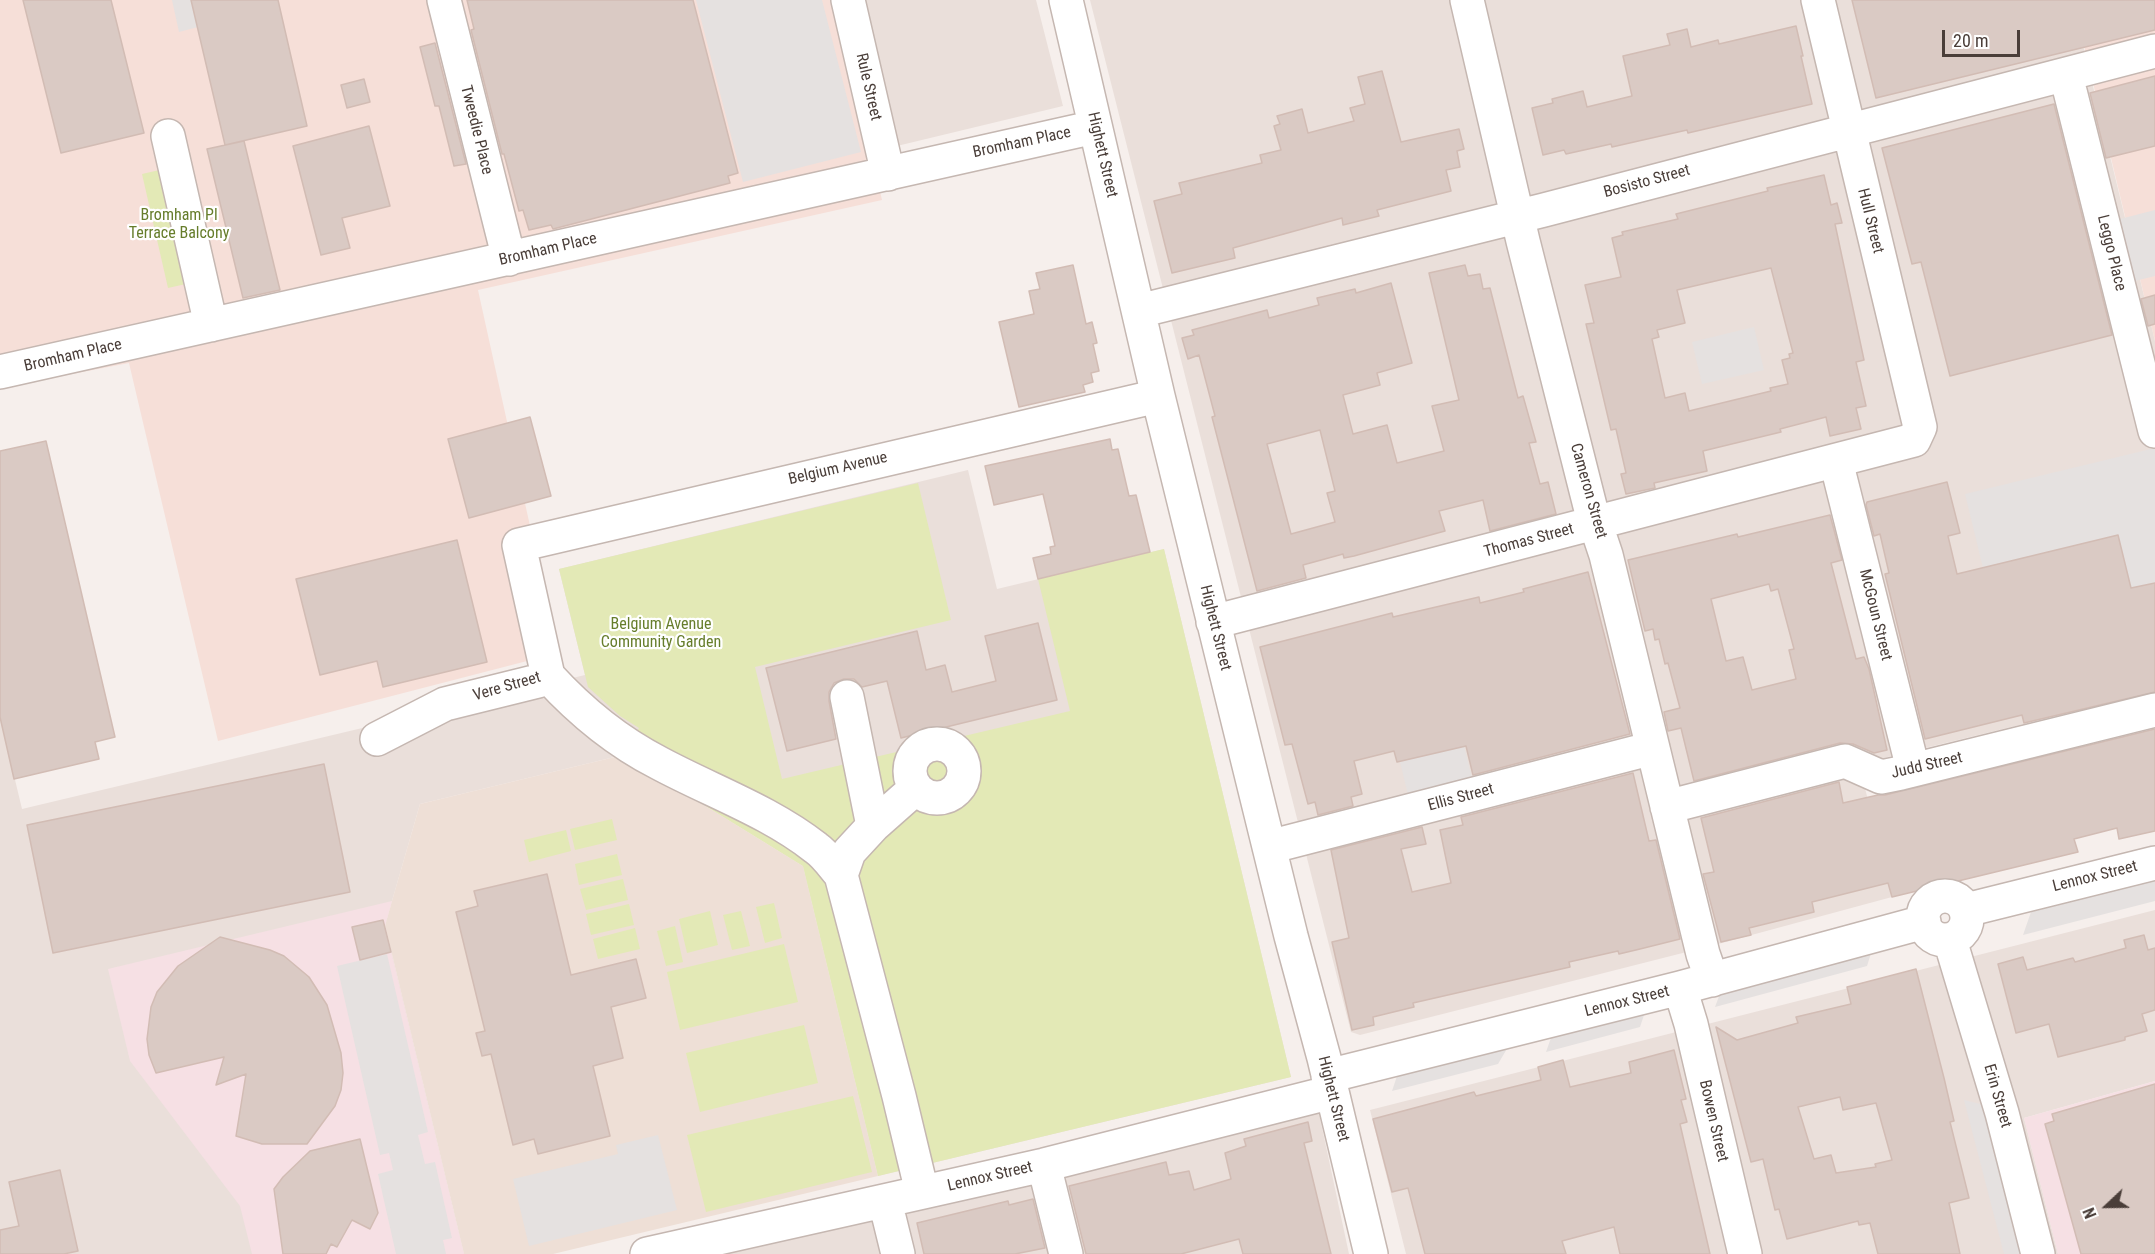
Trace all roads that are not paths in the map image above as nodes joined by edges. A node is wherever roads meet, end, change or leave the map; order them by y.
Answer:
1 (444, 0) edge
2 (848, 0) edge
3 (1066, 0) edge
4 (1467, 0) edge
5 (1818, 0) edge
6 (2155, 51) edge
7 (2066, 75) junction
8 (1095, 127) junction
9 (1848, 130) junction
10 (168, 136) dead end
11 (888, 174) junction
12 (1517, 216) junction
13 (509, 259) junction
14 (1139, 311) junction
15 (211, 326) junction
16 (0, 372) edge
17 (1158, 396) junction
18 (2155, 431) edge
19 (1914, 440) joint
20 (1836, 461) junction
21 (1597, 524) junction
22 (519, 545) joint
23 (1213, 622) junction
24 (548, 676) junction
25 (847, 697) dead end
26 (2155, 710) edge
27 (377, 739) dead end
28 (1653, 748) junction
29 (1913, 770) junction
30 (916, 788) dead end
31 (1667, 807) junction
32 (873, 826) junction
33 (1269, 847) junction
34 (2155, 863) edge
35 (841, 875) junction
36 (1966, 910) junction
37 (1924, 922) junction
38 (1950, 940) junction
39 (1712, 980) junction
40 (1680, 988) junction
41 (1330, 1084) junction
42 (1044, 1165) junction
43 (922, 1192) junction
44 (885, 1201) junction
45 (647, 1254) edge
46 (898, 1254) edge
47 (1066, 1254) edge
48 (1371, 1254) edge
49 (1745, 1254) edge
50 (2038, 1254) edge

1 - 13 street, Tweedie Place
2 - 11 street, Rule Street
3 - 8 street, Highett Street
4 - 12 street, Cameron Street
5 - 9 street, Hull Street
6 - 7 street, Bosisto Street
7 - 9 street, Bosisto Street
7 - 18 street, Leggo Place
8 - 11 street, Bromham Place
8 - 14 street, Highett Street
9 - 12 street, Bosisto Street
9 - 19 street, Hull Street
10 - 15 street
11 - 13 street, Bromham Place
12 - 14 street, Bosisto Street
12 - 21 street, Cameron Street
13 - 15 street, Bromham Place
14 - 17 street, Highett Street
15 - 16 street, Bromham Place
17 - 22 street, Belgium Avenue
17 - 23 street, Highett Street
19 - 20 street, Thomas Street
20 - 21 street, Thomas Street
20 - 29 street, McGoun Street
21 - 23 street, Thomas Street
21 - 28 street, Cameron Street
22 - 24 street, Vere Street
23 - 33 street, Highett Street
24 - 27 street, Vere Street
24 - 35 street
25 - 32 street
26 - 29 street, Judd Street
28 - 31 street, Cameron Street
28 - 33 street, Ellis Street
29 - 31 street, Judd Street
30 - 32 street
31 - 39 street, Cameron Street
32 - 35 street
33 - 41 street, Highett Street
34 - 36 street, Lennox Street
35 - 43 street
36 - 37 street
36 - 38 street
37 - 38 street
37 - 39 street, Lennox Street
38 - 50 street, Erin Street
39 - 40 street, Lennox Street
40 - 41 street, Lennox Street
40 - 49 street, Bowen Street
41 - 42 street, Lennox Street
41 - 48 street, Highett Street
42 - 43 street, Lennox Street
42 - 47 street
43 - 44 street, Lennox Street
44 - 45 street, Lennox Street
44 - 46 street

